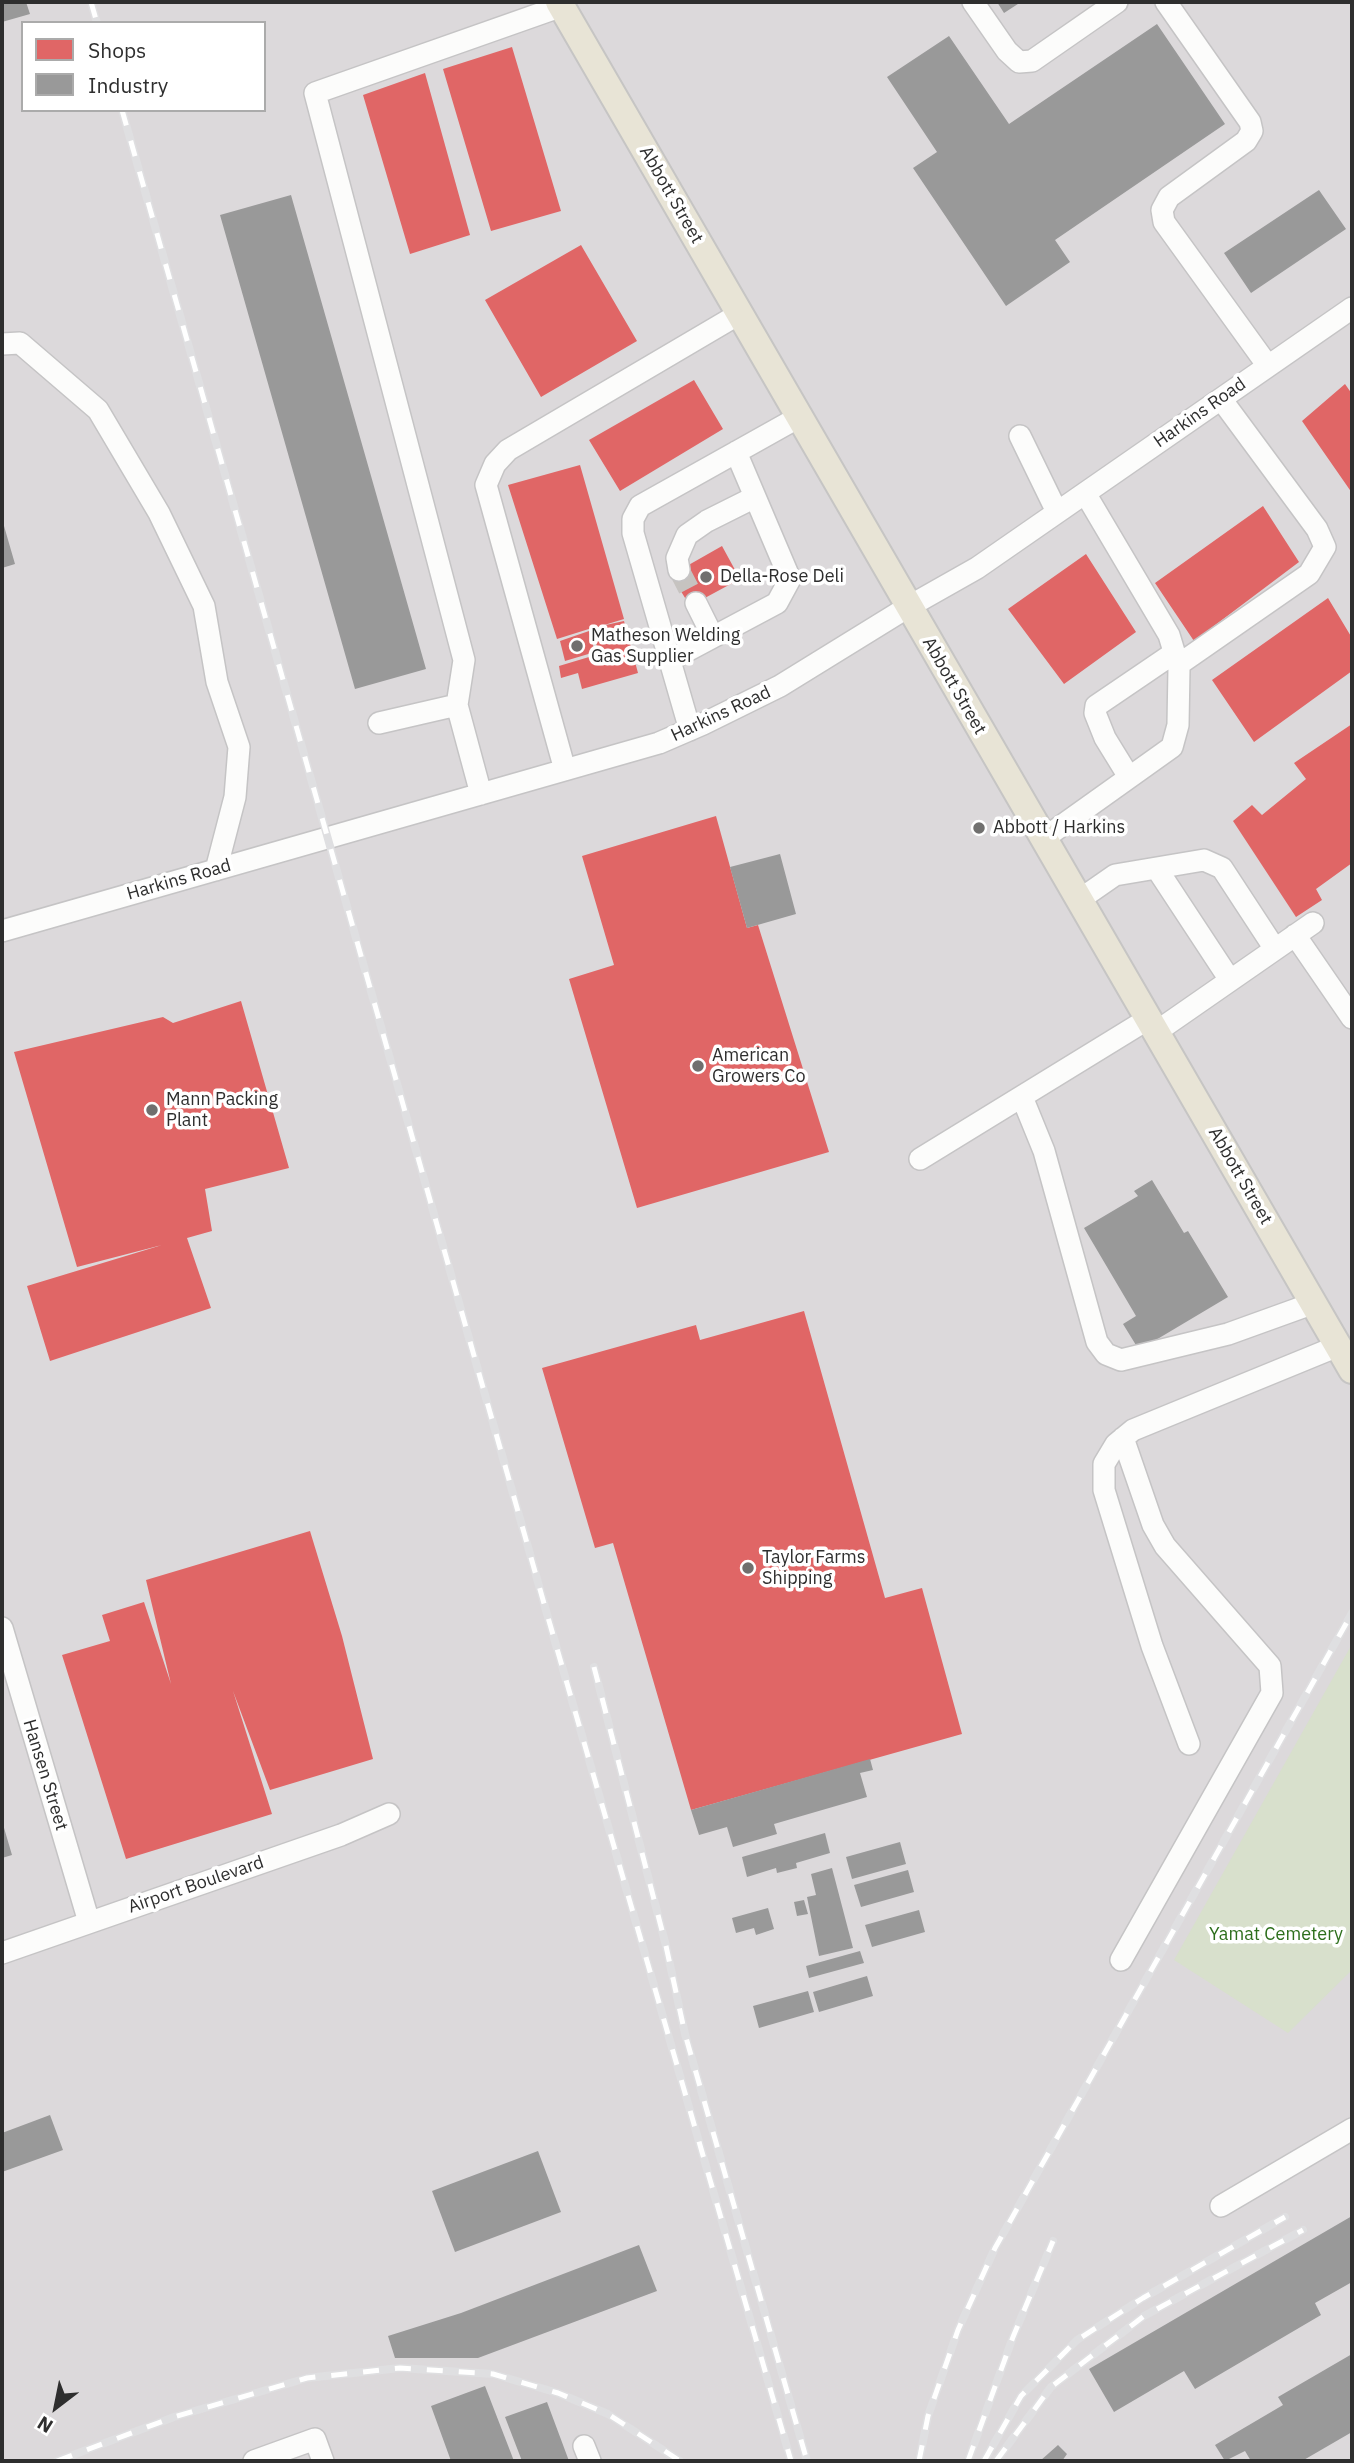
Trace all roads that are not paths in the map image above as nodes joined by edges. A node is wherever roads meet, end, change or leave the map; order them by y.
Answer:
1 (973, 2) edge
2 (1116, 2) edge
3 (1166, 2) edge
4 (560, 4) edge
5 (1352, 308) edge
6 (739, 314) junction
7 (2, 344) edge
8 (1268, 366) junction
9 (1221, 399) junction
10 (799, 417) junction
11 (1020, 436) dead end
12 (736, 452) junction
13 (1084, 494) junction
14 (755, 497) junction
15 (1057, 512) junction
16 (679, 570) tunnel mouth
17 (696, 603) tunnel mouth
18 (908, 607) junction
19 (713, 637) junction
20 (1176, 659) junction
21 (670, 660) junction
22 (457, 705) junction
23 (379, 723) dead end
24 (690, 730) junction
25 (565, 770) junction
26 (1129, 777) junction
27 (481, 794) junction
28 (1043, 839) junction
29 (1157, 869) junction
30 (216, 870) junction
31 (1079, 900) junction
32 (2, 931) edge
33 (1275, 949) junction
34 (1230, 980) junction
35 (1352, 1018) edge
36 (1152, 1026) junction
37 (1022, 1097) junction
38 (920, 1159) dead end
39 (1314, 1303) junction
40 (1338, 1346) junction
41 (1352, 1370) edge
42 (1124, 1438) junction
43 (2, 1628) edge
44 (1189, 1744) dead end
45 (389, 1814) dead end
46 (89, 1922) junction
47 (2, 1953) edge
48 (1121, 1960) dead end
49 (1352, 2129) edge
50 (1221, 2206) dead end
51 (254, 2461) edge
52 (323, 2461) edge

1 - 2 street
3 - 8 street
4 - 6 main road, Abbott Street
4 - 22 street
5 - 8 street, Harkins Road
6 - 10 main road, Abbott Street
6 - 25 street
7 - 30 street
8 - 9 street, Harkins Road
9 - 13 street, Harkins Road
9 - 20 street
10 - 12 street
10 - 18 main road, Abbott Street
11 - 15 street
12 - 14 street
12 - 21 street
13 - 15 street, Harkins Road
13 - 20 street
14 - 16 street
14 - 19 street
15 - 18 street, Harkins Road
17 - 19 street
18 - 24 street, Harkins Road
18 - 28 main road, Abbott Street
19 - 21 street
20 - 26 street
20 - 26 street
21 - 24 street
22 - 23 street
22 - 27 street
24 - 25 street, Harkins Road
25 - 27 street, Harkins Road
26 - 28 street
27 - 30 street, Harkins Road
28 - 31 main road, Abbott Street
29 - 31 street
29 - 33 street
29 - 34 street
30 - 32 street, Harkins Road
31 - 36 main road, Abbott Street
33 - 34 street
33 - 35 street
34 - 36 street
36 - 37 street
36 - 39 main road, Abbott Street
37 - 38 street
37 - 39 street
39 - 40 main road, Abbott Street
40 - 41 main road, Abbott Street
40 - 42 street
42 - 44 street
42 - 48 street
43 - 46 street, Hansen Street
45 - 46 street, Airport Boulevard
46 - 47 street, Airport Boulevard
49 - 50 street
51 - 52 street

